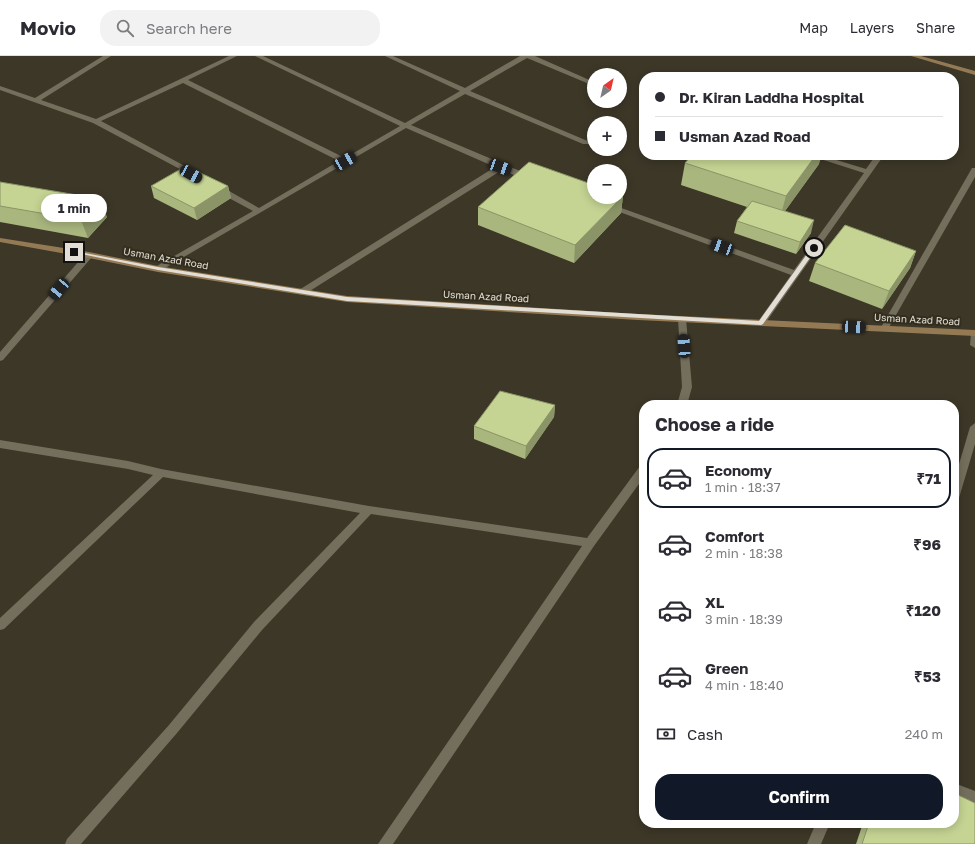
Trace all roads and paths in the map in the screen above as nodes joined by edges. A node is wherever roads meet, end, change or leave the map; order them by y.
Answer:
1 (108, 56) edge
2 (234, 56) edge
3 (258, 56) edge
4 (388, 56) edge
5 (524, 56) edge
6 (914, 56) edge
7 (975, 73) edge
8 (182, 80) junction
9 (587, 81) edge
10 (0, 88) edge
11 (465, 91) junction
12 (36, 100) junction
13 (96, 121) junction
14 (406, 126) junction
15 (586, 142) dead end
16 (829, 160) edge
17 (877, 160) edge
18 (345, 161) junction
19 (500, 167) junction
20 (975, 170) edge
21 (869, 172) junction
22 (198, 177) edge
23 (537, 181) edge
24 (212, 185) edge
25 (604, 205) edge
26 (259, 211) junction
27 (0, 240) edge
28 (89, 255) junction
29 (158, 269) junction
30 (796, 274) junction
31 (302, 292) junction
32 (682, 319) junction
33 (761, 323) junction
34 (884, 328) junction
35 (975, 333) edge
36 (975, 346) edge
37 (0, 358) edge
38 (683, 400) edge
39 (975, 427) edge
40 (0, 444) edge
41 (161, 473) junction
42 (639, 476) edge
43 (959, 481) edge
44 (369, 510) junction
45 (590, 542) junction
46 (0, 625) edge
47 (959, 791) edge
48 (975, 797) edge
49 (821, 828) edge
50 (72, 844) edge
51 (385, 844) edge
52 (814, 844) edge

1 - 12 street
2 - 8 street
3 - 14 street
4 - 11 street
5 - 9 street
5 - 11 street
6 - 7 main road
8 - 13 street
8 - 18 street
10 - 12 street
11 - 14 street
11 - 15 street
12 - 13 street
13 - 22 street
14 - 18 street
14 - 19 street
16 - 21 street
17 - 21 street
18 - 26 street
19 - 23 street
19 - 31 street
20 - 34 street
21 - 30 street
24 - 26 street
25 - 30 street
26 - 29 street
27 - 28 main road, Usman Azad Road
28 - 29 main road, Usman Azad Road
28 - 37 street
29 - 31 main road, Usman Azad Road
30 - 33 street
31 - 32 main road, Usman Azad Road
32 - 33 main road, Usman Azad Road
32 - 38 street
33 - 34 main road, Usman Azad Road
34 - 35 main road, Usman Azad Road
35 - 36 street
39 - 43 street
40 - 41 street
41 - 44 street
41 - 46 street
42 - 45 street
44 - 45 street
44 - 50 street
45 - 51 street
47 - 48 street
49 - 52 street

